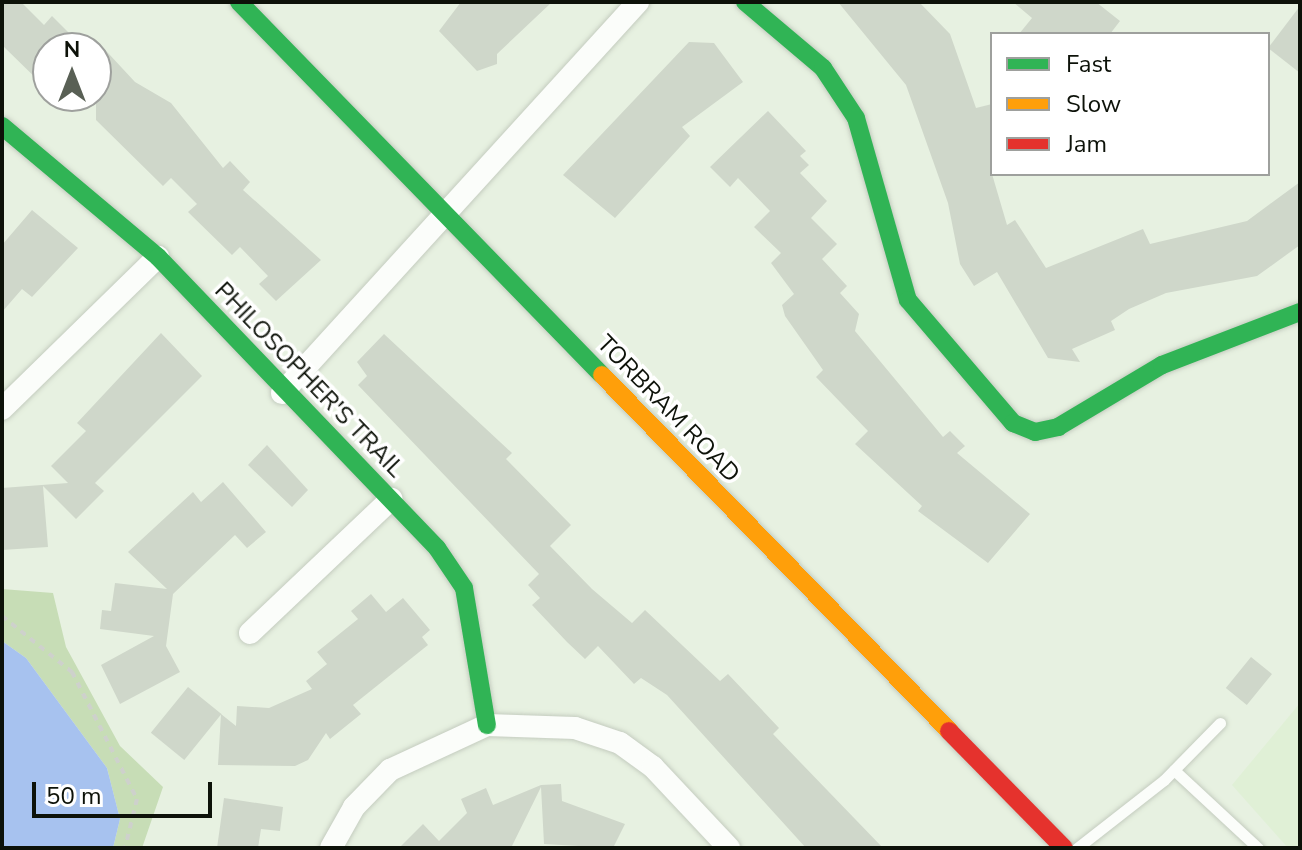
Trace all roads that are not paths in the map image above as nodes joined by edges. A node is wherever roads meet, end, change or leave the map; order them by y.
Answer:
1 (239, 2) edge
2 (638, 2) edge
3 (745, 2) edge
4 (2, 126) edge
5 (443, 213) junction
6 (158, 257) junction
7 (1300, 312) edge
8 (282, 393) junction
9 (2, 409) edge
10 (391, 499) junction
11 (250, 633) dead end
12 (1220, 723) dead end
13 (487, 725) junction
14 (1174, 770) junction
15 (331, 848) edge
16 (729, 848) edge
17 (1064, 848) edge
18 (1077, 848) edge
19 (1258, 848) edge

1 - 5 street, TORBRAM ROAD
2 - 5 street
3 - 7 street
4 - 6 street, PHILOSOPHER'S TRAIL
5 - 8 street
5 - 17 street, TORBRAM ROAD
6 - 8 street, PHILOSOPHER'S TRAIL
6 - 9 street
8 - 10 street, PHILOSOPHER'S TRAIL
10 - 11 street
10 - 13 street, PHILOSOPHER'S TRAIL
12 - 14 lane
13 - 15 street
13 - 16 street
14 - 18 lane
14 - 19 lane

